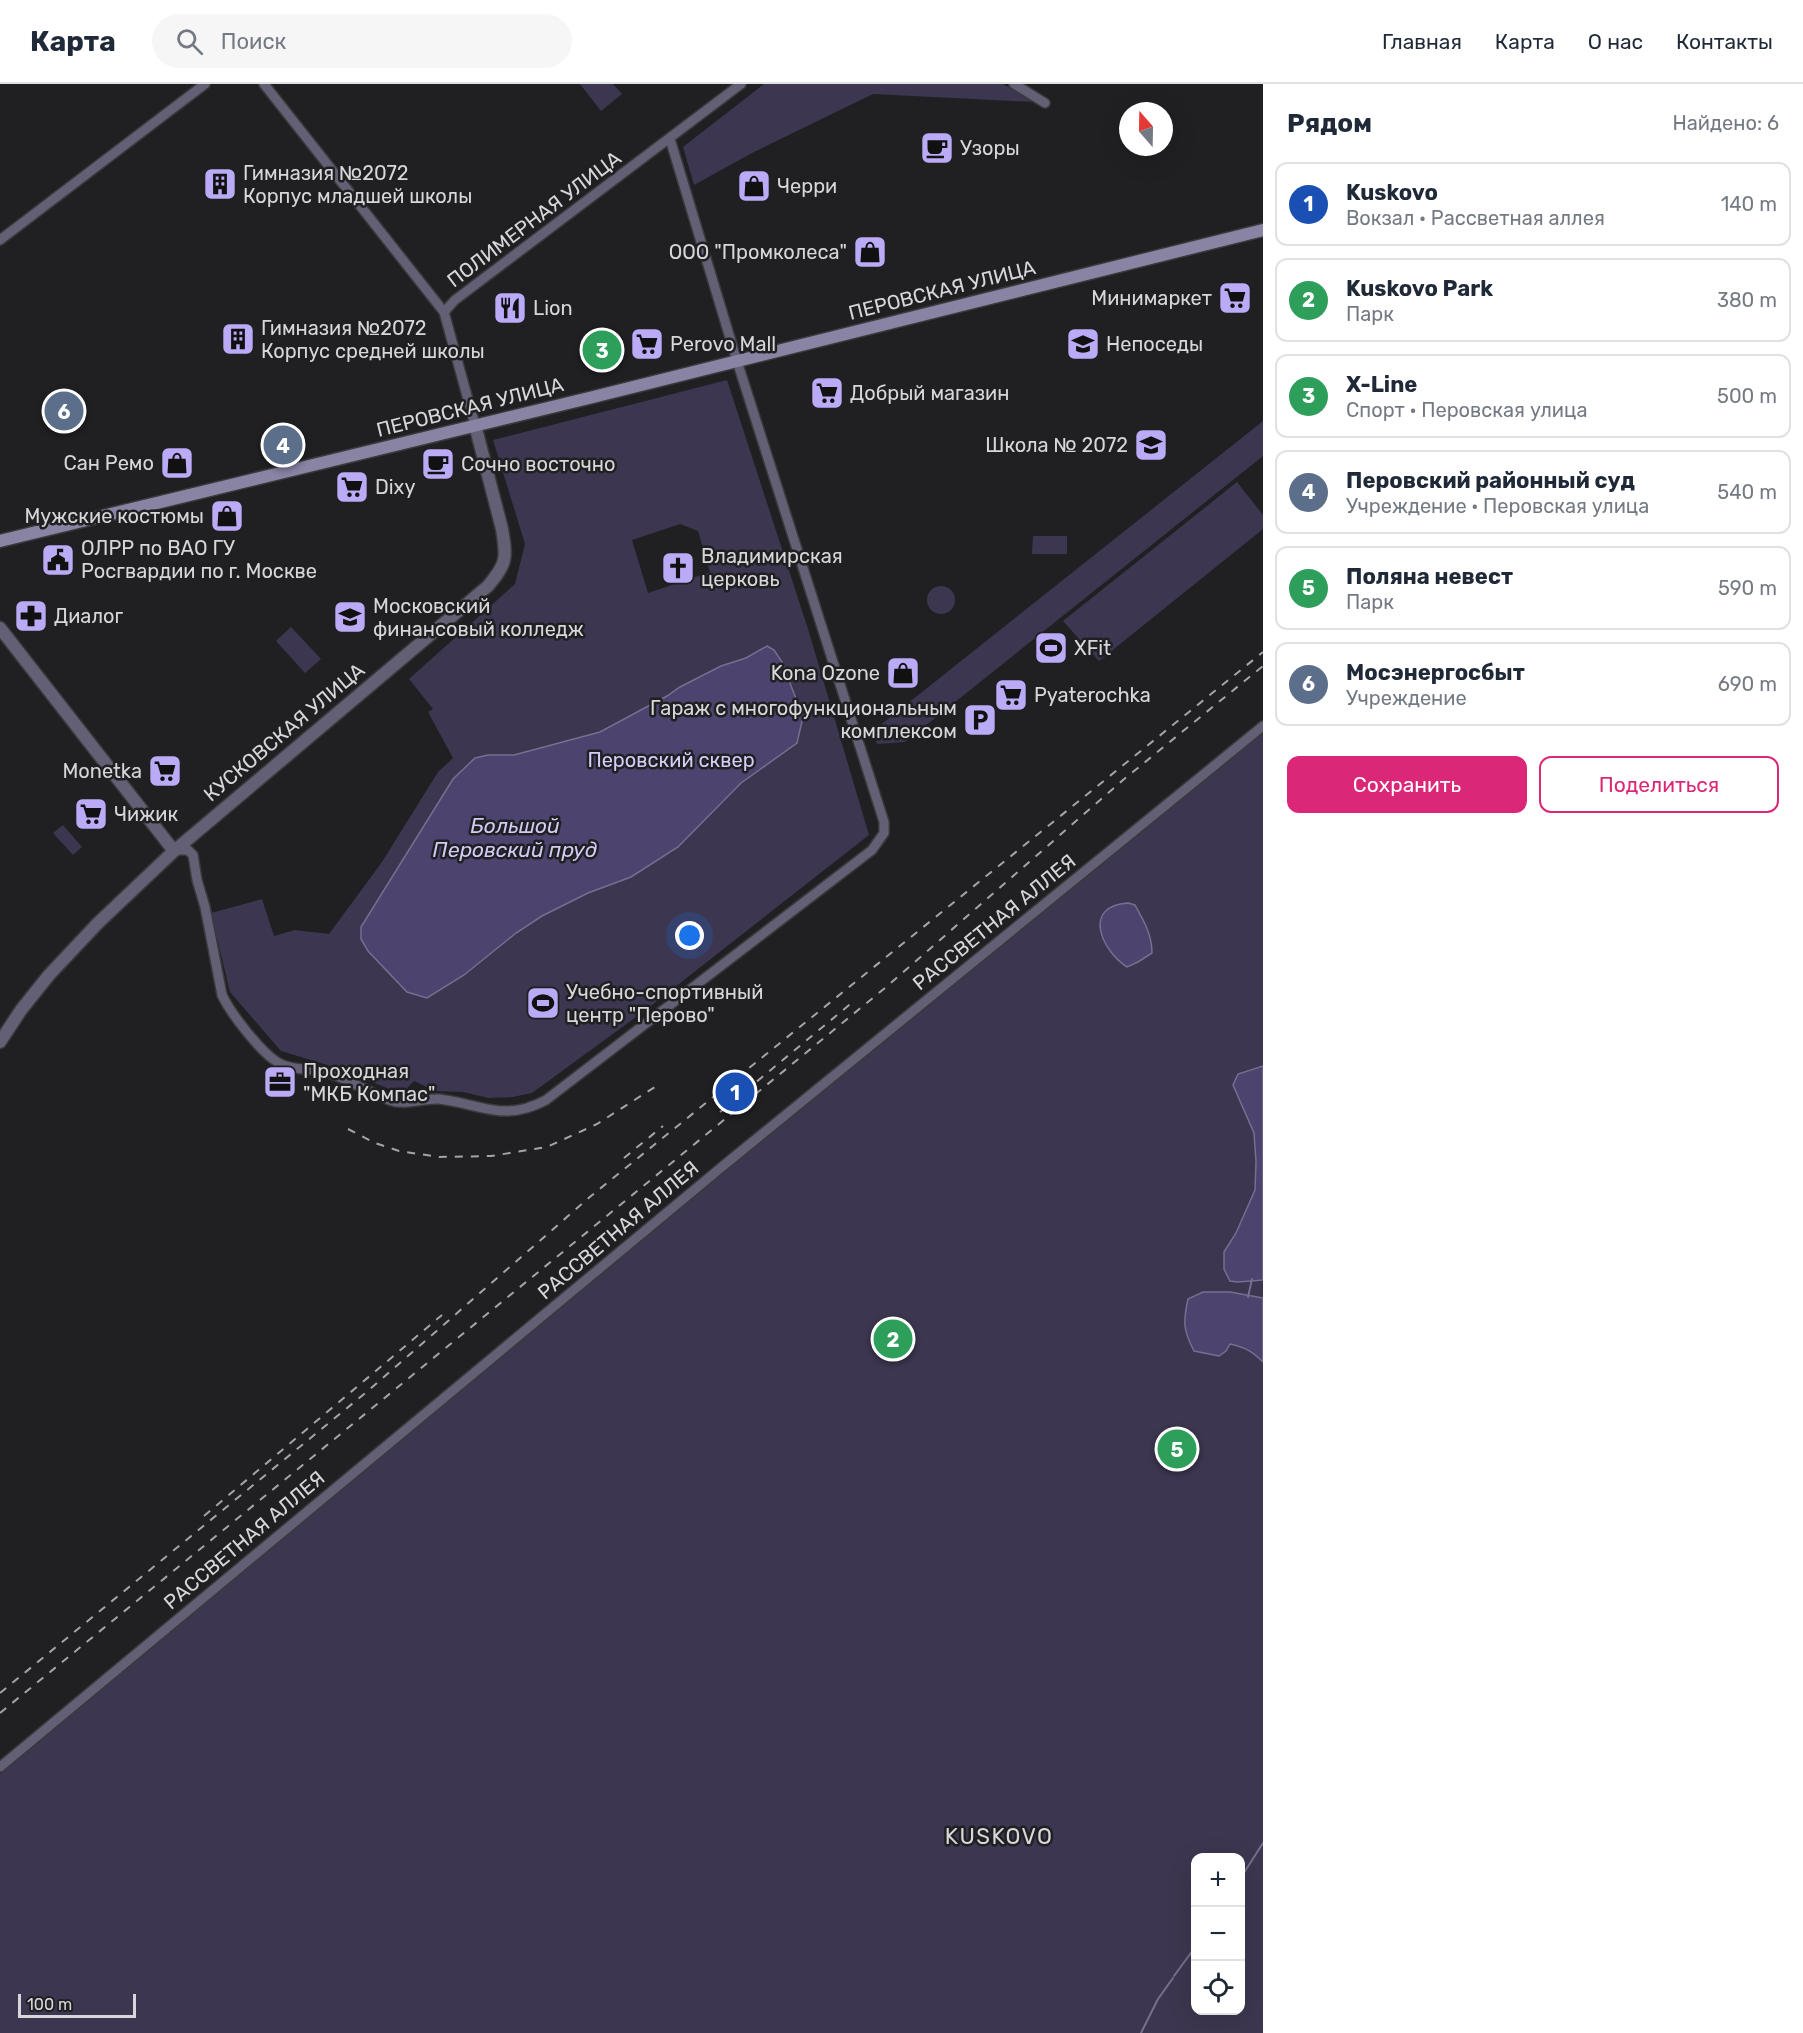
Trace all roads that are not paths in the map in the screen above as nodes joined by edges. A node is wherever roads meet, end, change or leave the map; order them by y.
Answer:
1 (205, 84) edge
2 (264, 84) edge
3 (741, 84) edge
4 (1014, 84) edge
5 (1045, 103) dead end
6 (670, 139) junction
7 (1263, 230) edge
8 (0, 240) edge
9 (444, 312) junction
10 (737, 360) junction
11 (475, 425) junction
12 (0, 541) edge
13 (0, 628) edge
14 (1263, 726) edge
15 (174, 850) junction
16 (0, 1042) edge
17 (0, 1767) edge

1 - 8 street
2 - 9 street
3 - 6 street, ПОЛИМЕРНАЯ УЛИЦА
4 - 5 street
6 - 9 street, ПОЛИМЕРНАЯ УЛИЦА
6 - 10 street
7 - 10 main road, ПЕРОВСКАЯ УЛИЦА
9 - 11 street, ПОЛИМЕРНАЯ УЛИЦА
10 - 11 main road, ПЕРОВСКАЯ УЛИЦА
10 - 15 street
11 - 12 main road, ПЕРОВСКАЯ УЛИЦА
11 - 15 street, КУСКОВСКАЯ УЛИЦА
13 - 15 street
14 - 17 street, РАССВЕТНАЯ АЛЛЕЯ
15 - 16 street, КУСКОВСКАЯ УЛИЦА

